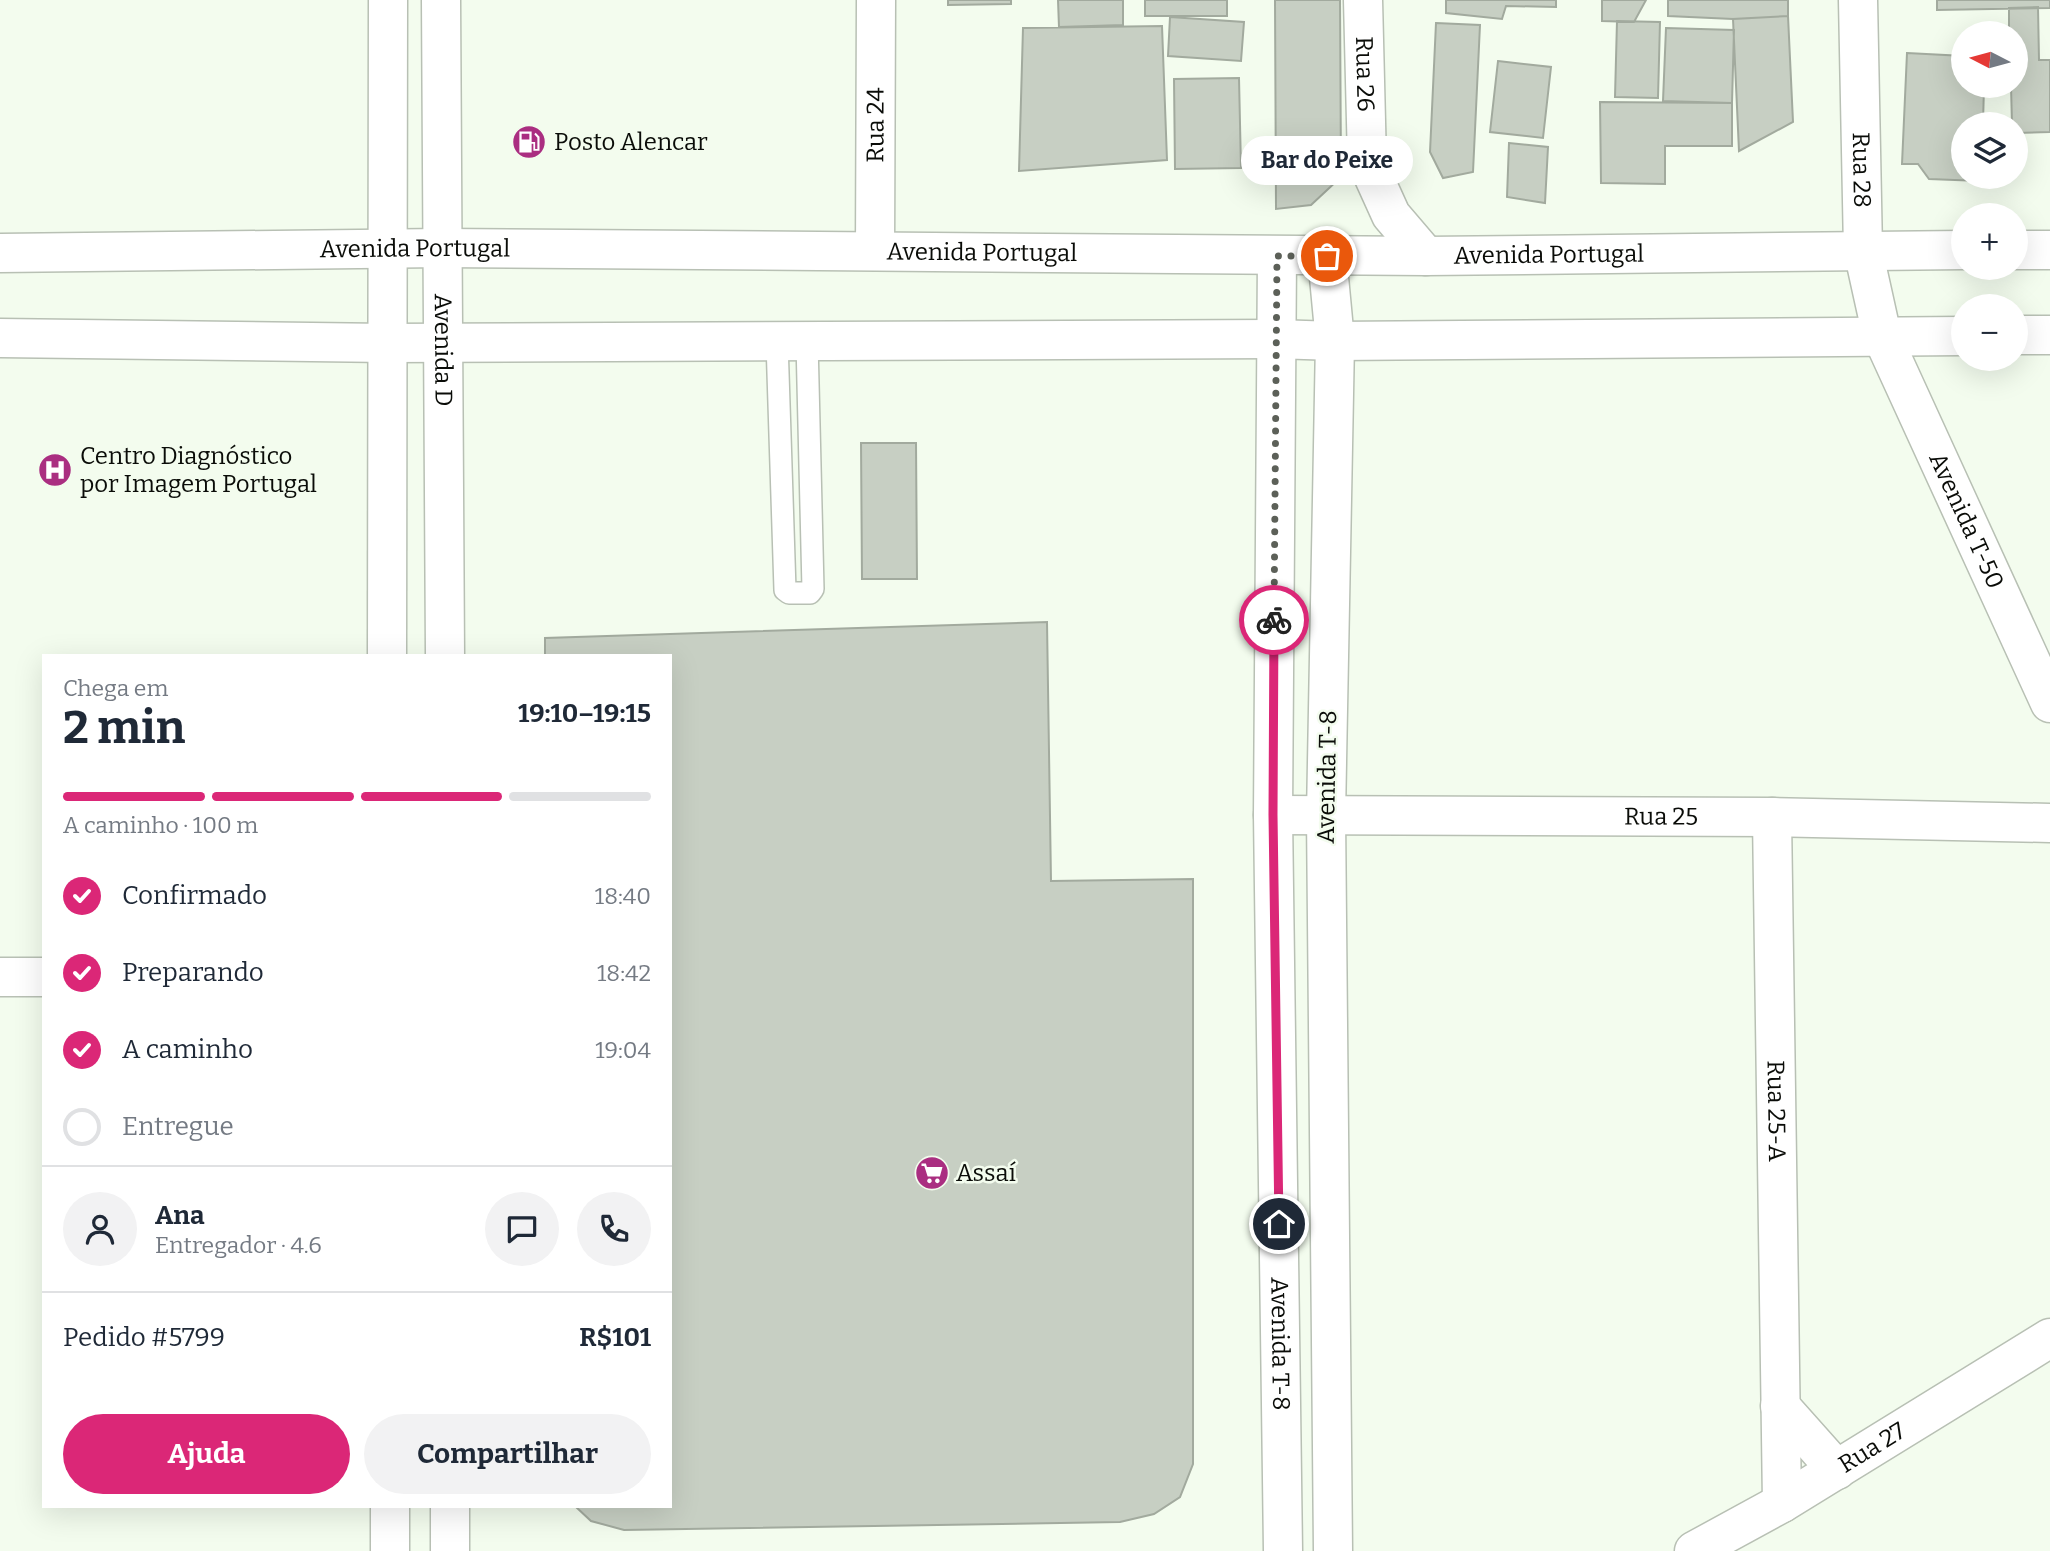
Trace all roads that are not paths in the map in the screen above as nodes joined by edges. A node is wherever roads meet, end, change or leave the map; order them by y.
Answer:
1 (388, 0) edge
2 (441, 0) edge
3 (876, 0) edge
4 (1363, 0) edge
5 (1858, 0) edge
6 (387, 248) junction
7 (442, 248) junction
8 (1863, 250) junction
9 (1951, 250) edge
10 (2028, 250) edge
11 (2050, 250) edge
12 (875, 251) junction
13 (0, 253) edge
14 (1277, 256) junction
15 (1327, 256) junction
16 (1426, 256) junction
17 (2028, 335) edge
18 (2050, 335) edge
19 (1951, 336) edge
20 (1882, 337) junction
21 (0, 338) edge
22 (1275, 339) junction
23 (1335, 341) junction
24 (792, 342) junction
25 (443, 343) junction
26 (388, 344) junction
27 (387, 654) edge
28 (445, 654) edge
29 (2050, 703) edge
30 (1273, 815) junction
31 (1326, 815) junction
32 (1772, 817) junction
33 (2050, 823) edge
34 (0, 977) edge
35 (42, 977) edge
36 (2050, 1338) edge
37 (1780, 1406) junction
38 (1836, 1469) junction
39 (1782, 1503) junction
40 (390, 1508) edge
41 (450, 1508) edge
42 (390, 1551) edge
43 (450, 1551) edge
44 (1283, 1551) edge
45 (1333, 1551) edge
46 (1694, 1551) edge

1 - 6 street
2 - 7 street, Avenida D
3 - 12 street, Rua 24
4 - 16 street, Rua 26
5 - 8 street, Rua 28
6 - 7 street, Avenida Portugal
6 - 13 street, Avenida Portugal
6 - 26 street
7 - 12 street, Avenida Portugal
7 - 25 street, Avenida D
8 - 9 street, Avenida Portugal
8 - 16 street, Avenida Portugal
8 - 20 street, Rua 28
10 - 11 street
12 - 14 street, Avenida Portugal
14 - 15 street, Avenida Portugal
14 - 22 street, Avenida T-8
15 - 16 street, Avenida Portugal
15 - 23 street, Avenida T-8
17 - 18 street
19 - 20 street
20 - 23 street
20 - 29 street, Avenida T-50
21 - 26 street
22 - 23 street
22 - 24 street
22 - 30 street, Avenida T-8
23 - 31 street, Avenida T-8
24 - 24 lane
24 - 25 street
25 - 26 street
25 - 28 street, Avenida D
26 - 27 street
30 - 31 street, Rua 25
30 - 44 street, Avenida T-8
31 - 32 street, Rua 25
31 - 45 street, Avenida T-8
32 - 33 street, Rua 25
32 - 37 street, Rua 25-A
34 - 35 street
36 - 38 street, Rua 27
37 - 38 street
37 - 39 street, Rua 25-A
38 - 39 street, Rua 27
39 - 46 street, Rua 27
40 - 42 street
41 - 43 street

